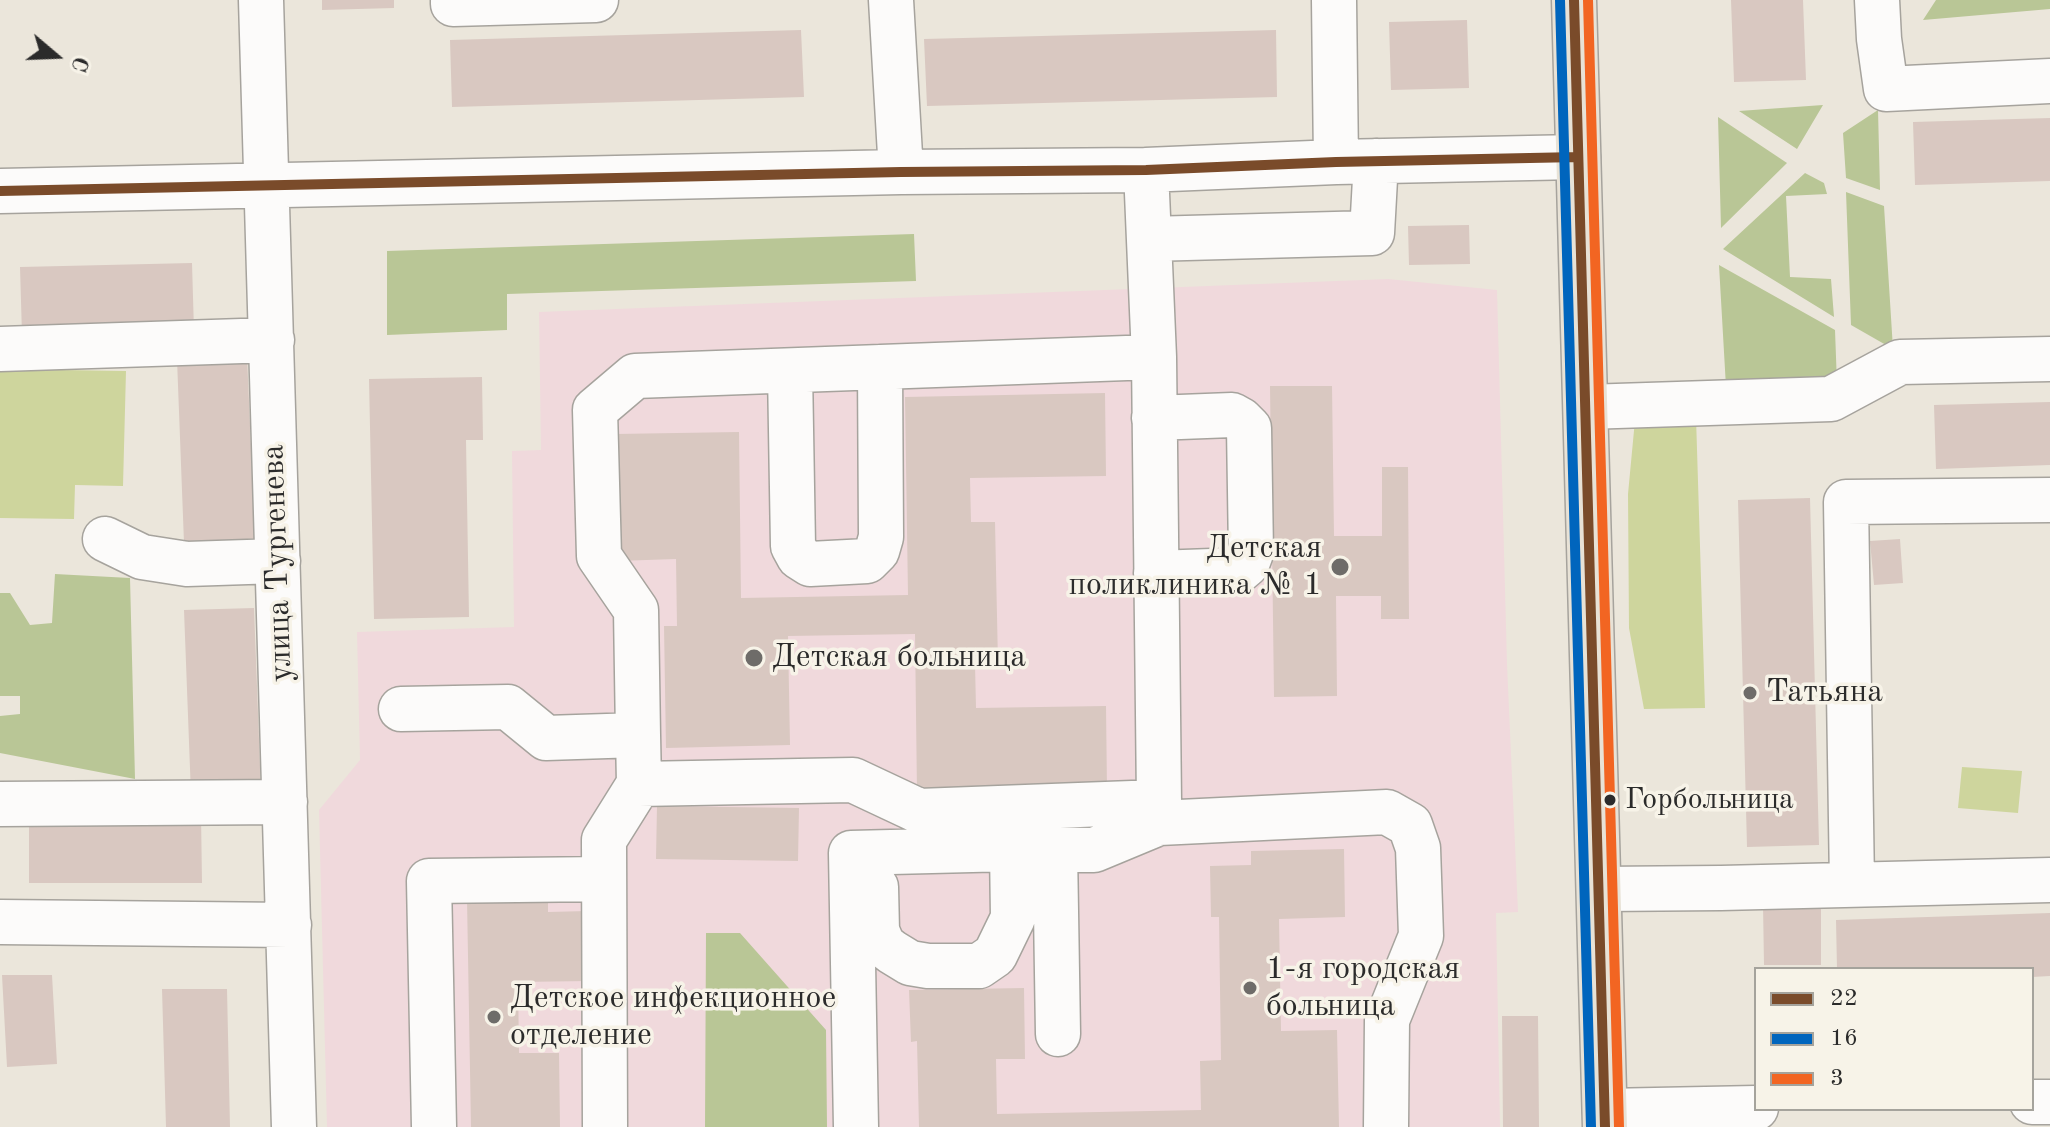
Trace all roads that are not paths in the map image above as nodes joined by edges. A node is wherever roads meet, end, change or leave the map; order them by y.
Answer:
1 (261, 0) edge
2 (453, 0) edge
3 (596, 0) edge
4 (891, 0) edge
5 (1334, 0) edge
6 (1574, 0) edge
7 (1877, 0) edge
8 (2050, 81) edge
9 (1578, 157) junction
10 (1356, 162) junction
11 (1146, 170) junction
12 (901, 172) junction
13 (267, 185) junction
14 (0, 191) edge
15 (1149, 239) junction
16 (272, 340) junction
17 (0, 349) edge
18 (1154, 357) junction
19 (2050, 359) edge
20 (880, 367) junction
21 (790, 371) junction
22 (1586, 407) junction
23 (1154, 418) junction
24 (2050, 500) edge
25 (105, 539) dead end
26 (278, 561) junction
27 (1156, 573) junction
28 (401, 709) dead end
29 (638, 735) junction
30 (639, 784) junction
31 (285, 802) junction
32 (0, 804) edge
33 (1012, 849) junction
34 (1055, 850) junction
35 (875, 853) junction
36 (604, 879) junction
37 (2050, 880) edge
38 (1852, 884) junction
39 (1600, 889) junction
40 (0, 922) edge
41 (289, 925) junction
42 (1058, 1034) dead end
43 (1754, 1108) edge
44 (1605, 1119) edge
45 (294, 1127) edge
46 (434, 1127) edge
47 (605, 1127) edge
48 (856, 1127) edge
49 (1386, 1127) edge

1 - 13 street, улица Тургенева
2 - 3 street
4 - 12 street
5 - 10 street
6 - 9 main road
7 - 8 street
9 - 10 street
9 - 22 main road
10 - 11 street
10 - 15 street
11 - 12 street
11 - 15 street
12 - 13 street
13 - 14 street
13 - 16 street, улица Тургенева
15 - 18 street
16 - 17 street
16 - 26 street, улица Тургенева
18 - 20 street
18 - 23 street
19 - 22 street
20 - 21 street
20 - 21 street
21 - 29 street
22 - 39 main road
23 - 27 street
23 - 27 street
24 - 38 street
25 - 26 street
26 - 31 street, улица Тургенева
27 - 30 street
28 - 29 street
29 - 30 street
30 - 36 street
31 - 32 street
31 - 41 street, улица Тургенева
33 - 34 street
33 - 35 street
33 - 35 street
34 - 42 street
34 - 49 street
35 - 48 street
36 - 46 street
36 - 47 street
37 - 38 street
38 - 39 street
39 - 44 main road
40 - 41 street
41 - 45 street, улица Тургенева
43 - 44 street

